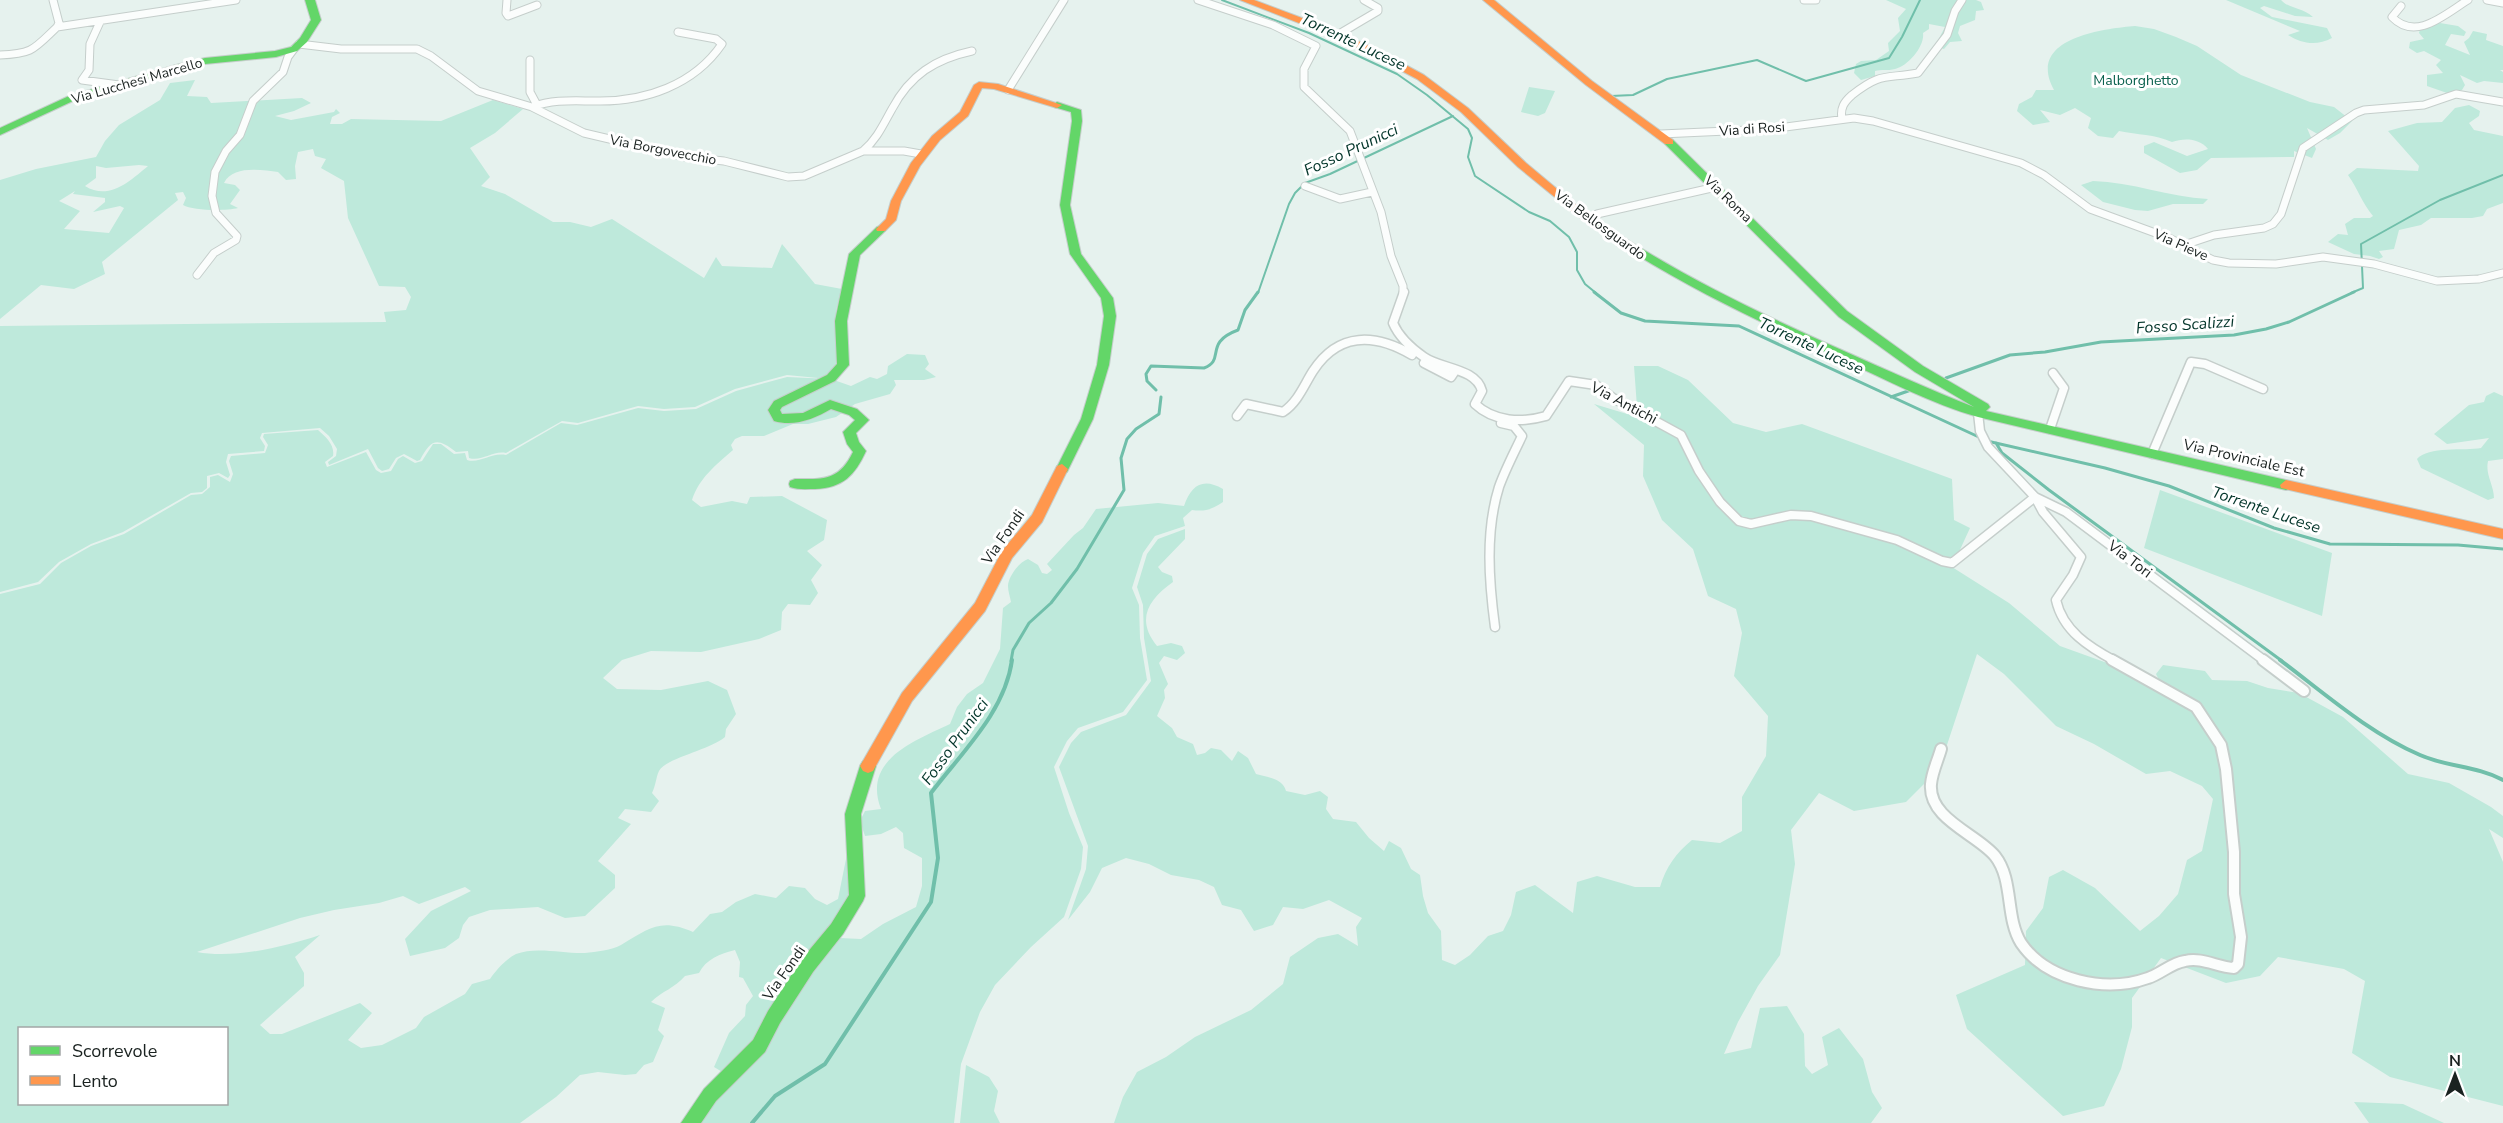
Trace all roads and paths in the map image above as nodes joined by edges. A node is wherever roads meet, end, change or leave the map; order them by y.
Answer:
1 (53, 0) edge
2 (236, 0) edge
3 (310, 0) edge
4 (507, 0) edge
5 (1064, 0) edge
6 (1198, 0) edge
7 (1245, 0) edge
8 (1364, 0) edge
9 (1488, 0) edge
10 (1804, 0) edge
11 (1816, 0) edge
12 (1962, 0) edge
13 (2468, 0) edge
14 (2487, 0) edge
15 (2503, 3) edge
16 (537, 5) dead end
17 (2401, 6) dead end
18 (100, 22) junction
19 (57, 27) junction
20 (678, 32) dead end
21 (1339, 34) junction
22 (297, 46) junction
23 (972, 51) dead end
24 (0, 55) edge
25 (530, 60) dead end
26 (119, 85) junction
27 (1008, 90) junction
28 (2503, 102) edge
29 (535, 106) junction
30 (1842, 119) junction
31 (0, 132) edge
32 (1661, 134) junction
33 (863, 151) junction
34 (921, 154) junction
35 (1305, 186) dead end
36 (1716, 187) junction
37 (1372, 192) junction
38 (1597, 214) dead end
39 (2184, 245) junction
40 (2503, 273) edge
41 (197, 275) dead end
42 (1455, 371) junction
43 (2054, 373) dead end
44 (2264, 389) dead end
45 (1942, 390) junction
46 (1966, 398) junction
47 (1486, 413) junction
48 (1978, 413) junction
49 (1237, 416) dead end
50 (2013, 420) junction
51 (2050, 429) junction
52 (2152, 454) junction
53 (795, 484) dead end
54 (2035, 497) junction
55 (2503, 534) edge
56 (1495, 627) dead end
57 (2304, 691) dead end
58 (1941, 749) dead end
59 (690, 1123) edge

1 - 19 street
2 - 18 street
3 - 22 street
4 - 16 street
5 - 27 street
6 - 37 street
7 - 21 street, Via Bellosguardo
8 - 21 street
9 - 32 street, Via Roma
10 - 11 street
12 - 30 street
13 - 17 street
14 - 15 street
18 - 19 street
18 - 26 street
19 - 24 street
20 - 29 street
21 - 45 street, Via Bellosguardo
22 - 26 street, Via Lucchesi Marcello
22 - 29 street, Via Borgovecchio
22 - 41 street
23 - 33 street
25 - 29 street
26 - 31 street, Via Lucchesi Marcello
27 - 34 street
27 - 59 street, Via Fondi
28 - 39 street
29 - 33 street, Via Borgovecchio
30 - 32 street, Via di Rosi
30 - 39 street, Via Pieve
32 - 36 street, Via Roma
33 - 34 street, Via Borgovecchio
34 - 53 street
35 - 37 street
36 - 38 street
36 - 45 street, Via Roma
37 - 42 street
39 - 40 street, Via Pieve
42 - 47 street
42 - 49 street
43 - 51 street
44 - 52 street
45 - 46 street, Via Roma
45 - 48 street
46 - 48 street
46 - 50 street
47 - 54 street, Via Antichi
47 - 56 street
48 - 50 street, Via Provinciale Est
48 - 54 street, Via Tori
50 - 51 street, Via Provinciale Est
51 - 52 street, Via Provinciale Est
52 - 55 street, Via Provinciale Est
54 - 57 street, Via Tori
54 - 58 street

